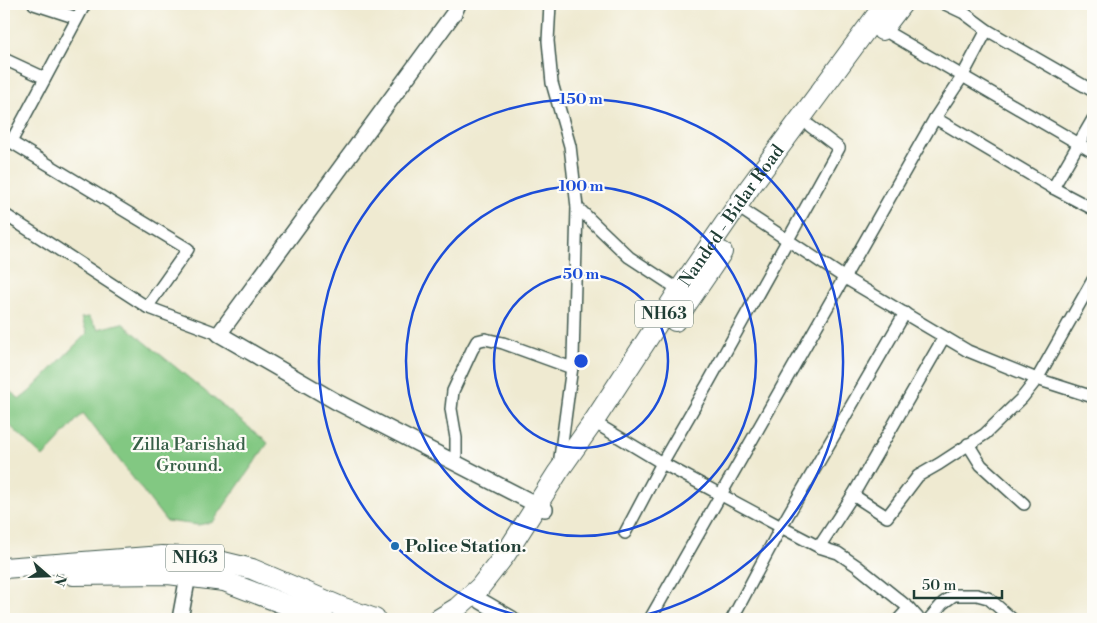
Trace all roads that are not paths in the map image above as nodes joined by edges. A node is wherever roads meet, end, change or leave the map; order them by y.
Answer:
1 (34, 4) edge
2 (85, 4) edge
3 (458, 4) edge
4 (550, 4) edge
5 (884, 4) edge
6 (902, 4) edge
7 (945, 4) edge
8 (77, 18) junction
9 (882, 30) junction
10 (987, 30) junction
11 (4, 59) edge
12 (962, 77) junction
13 (45, 78) junction
14 (1093, 91) edge
15 (935, 118) junction
16 (1093, 120) edge
17 (810, 126) junction
18 (7, 140) edge
19 (1080, 144) junction
20 (1093, 152) edge
21 (1053, 188) junction
22 (577, 207) junction
23 (1093, 209) edge
24 (742, 210) junction
25 (4, 214) edge
26 (788, 239) junction
27 (845, 278) junction
28 (1093, 280) edge
29 (685, 294) junction
30 (147, 307) junction
31 (906, 313) junction
32 (219, 334) junction
33 (944, 337) junction
34 (572, 368) junction
35 (1037, 379) junction
36 (1093, 397) edge
37 (602, 427) junction
38 (968, 444) junction
39 (662, 463) junction
40 (456, 464) junction
41 (558, 472) junction
42 (722, 495) junction
43 (853, 495) junction
44 (1024, 504) dead end
45 (541, 507) junction
46 (781, 527) junction
47 (625, 533) dead end
48 (819, 546) junction
49 (4, 568) edge
50 (188, 576) junction
51 (4, 578) edge
52 (481, 601) junction
53 (909, 608) junction
54 (507, 618) edge
55 (180, 619) edge
56 (324, 619) edge
57 (375, 619) edge
58 (439, 619) edge
59 (461, 619) edge
60 (650, 619) edge
61 (732, 619) edge
62 (899, 619) edge
63 (919, 619) edge
64 (929, 619) edge
65 (1012, 619) edge

1 - 8 street
2 - 8 street
3 - 32 main road
4 - 22 street
5 - 24 highway, Nanded - Bidar Road / NH63
6 - 9 highway, Nanded - Bidar Road / NH63
7 - 10 street
8 - 13 street
9 - 12 street
9 - 17 highway, Nanded - Bidar Road / NH63
10 - 12 street
10 - 14 street
11 - 13 street
12 - 15 street
12 - 19 street
13 - 18 street
15 - 21 street
15 - 27 street
16 - 19 street
17 - 24 highway, Nanded - Bidar Road / NH63
17 - 26 street
18 - 30 street
19 - 20 street
19 - 21 street
21 - 23 street
22 - 29 street
22 - 34 street
24 - 26 street
24 - 29 highway, Nanded - Bidar Road / NH63
25 - 30 street
26 - 27 street
26 - 39 street
27 - 31 street
27 - 42 street
28 - 35 street
29 - 37 highway, Nanded - Bidar Road / NH63
29 - 41 highway, Nanded - Bidar Road / NH63
30 - 32 street
31 - 33 street
31 - 46 street
32 - 40 main road
33 - 35 street
33 - 43 street
34 - 40 street
34 - 41 street
35 - 36 street
35 - 38 street
37 - 39 street
37 - 45 highway, Nanded - Bidar Road / NH63
38 - 43 street
38 - 44 street
39 - 42 street
39 - 47 street
40 - 45 main road
41 - 45 highway, Nanded - Bidar Road / NH63
42 - 46 street
42 - 60 street
43 - 48 street
45 - 52 highway, Nanded - Bidar Road / NH63
45 - 58 highway, Nanded - Bidar Road / NH63
46 - 48 street
46 - 61 street
48 - 53 street
49 - 57 highway, NH63
50 - 51 highway, NH63
50 - 55 main road
50 - 56 highway, NH63
52 - 54 main road
52 - 59 highway, Nanded - Bidar Road / NH63
53 - 62 street
53 - 63 street
64 - 65 street

